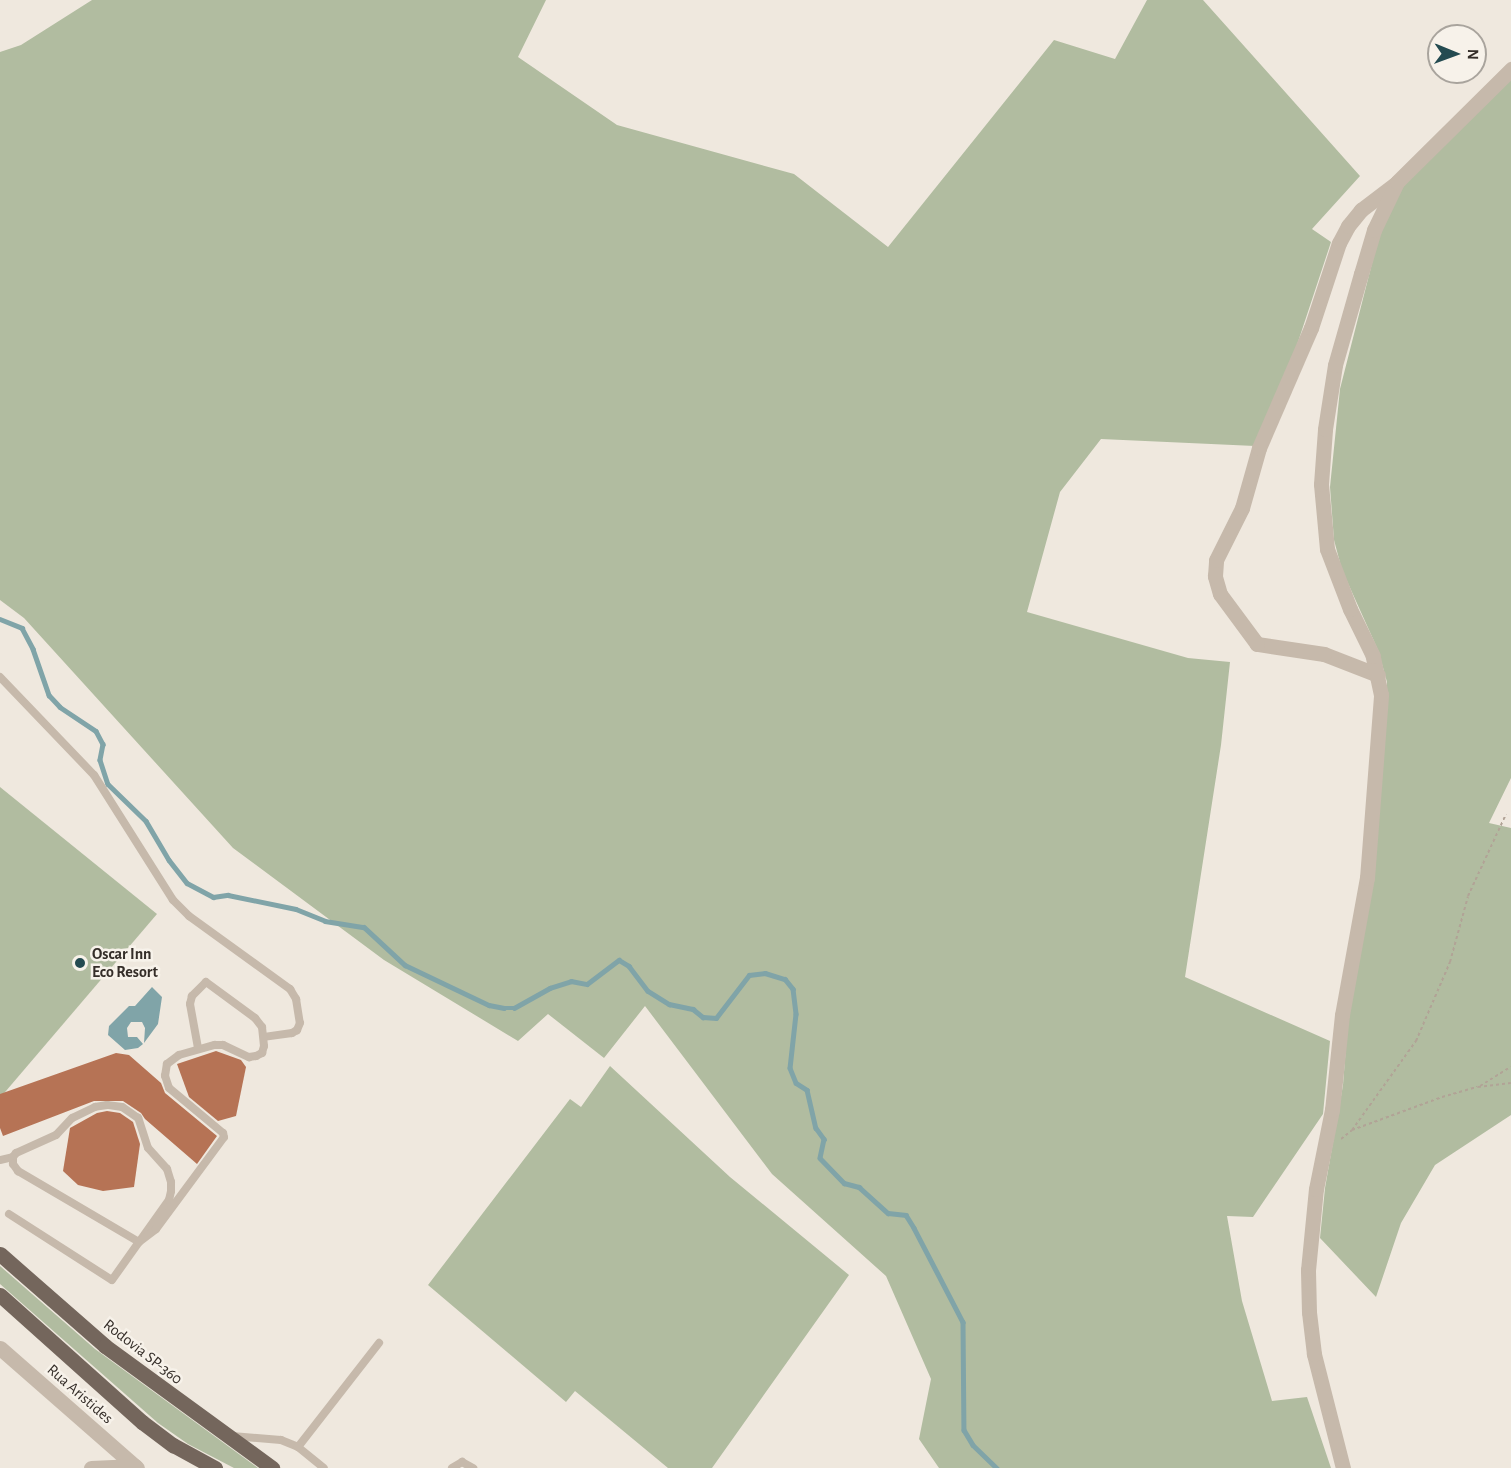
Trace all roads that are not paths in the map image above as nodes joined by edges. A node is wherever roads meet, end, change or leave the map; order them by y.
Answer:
1 (1511, 69) edge
2 (1397, 182) junction
3 (1378, 675) junction
4 (0, 677) edge
5 (264, 1037) junction
6 (198, 1048) junction
7 (13, 1156) junction
8 (0, 1160) edge
9 (9, 1214) dead end
10 (140, 1242) junction
11 (0, 1254) edge
12 (0, 1295) edge
13 (379, 1343) dead end
14 (0, 1348) edge
15 (224, 1435) junction
16 (298, 1447) junction
17 (136, 1467) edge
18 (91, 1468) edge
19 (215, 1468) edge
20 (272, 1468) edge
21 (324, 1468) edge
22 (452, 1468) edge
23 (473, 1468) edge
24 (1343, 1468) edge

1 - 2 street
2 - 3 street
2 - 3 street
3 - 24 street
4 - 5 lane
5 - 6 lane
5 - 6 lane
6 - 10 lane
7 - 8 lane
7 - 10 lane
7 - 10 lane
9 - 10 lane
11 - 15 main road, Rodovia SP-360
12 - 19 main road
13 - 16 lane
14 - 17 street, Rua Aristides
15 - 16 lane
15 - 20 main road, Rodovia SP-360
16 - 21 lane
17 - 18 street
22 - 23 lane

